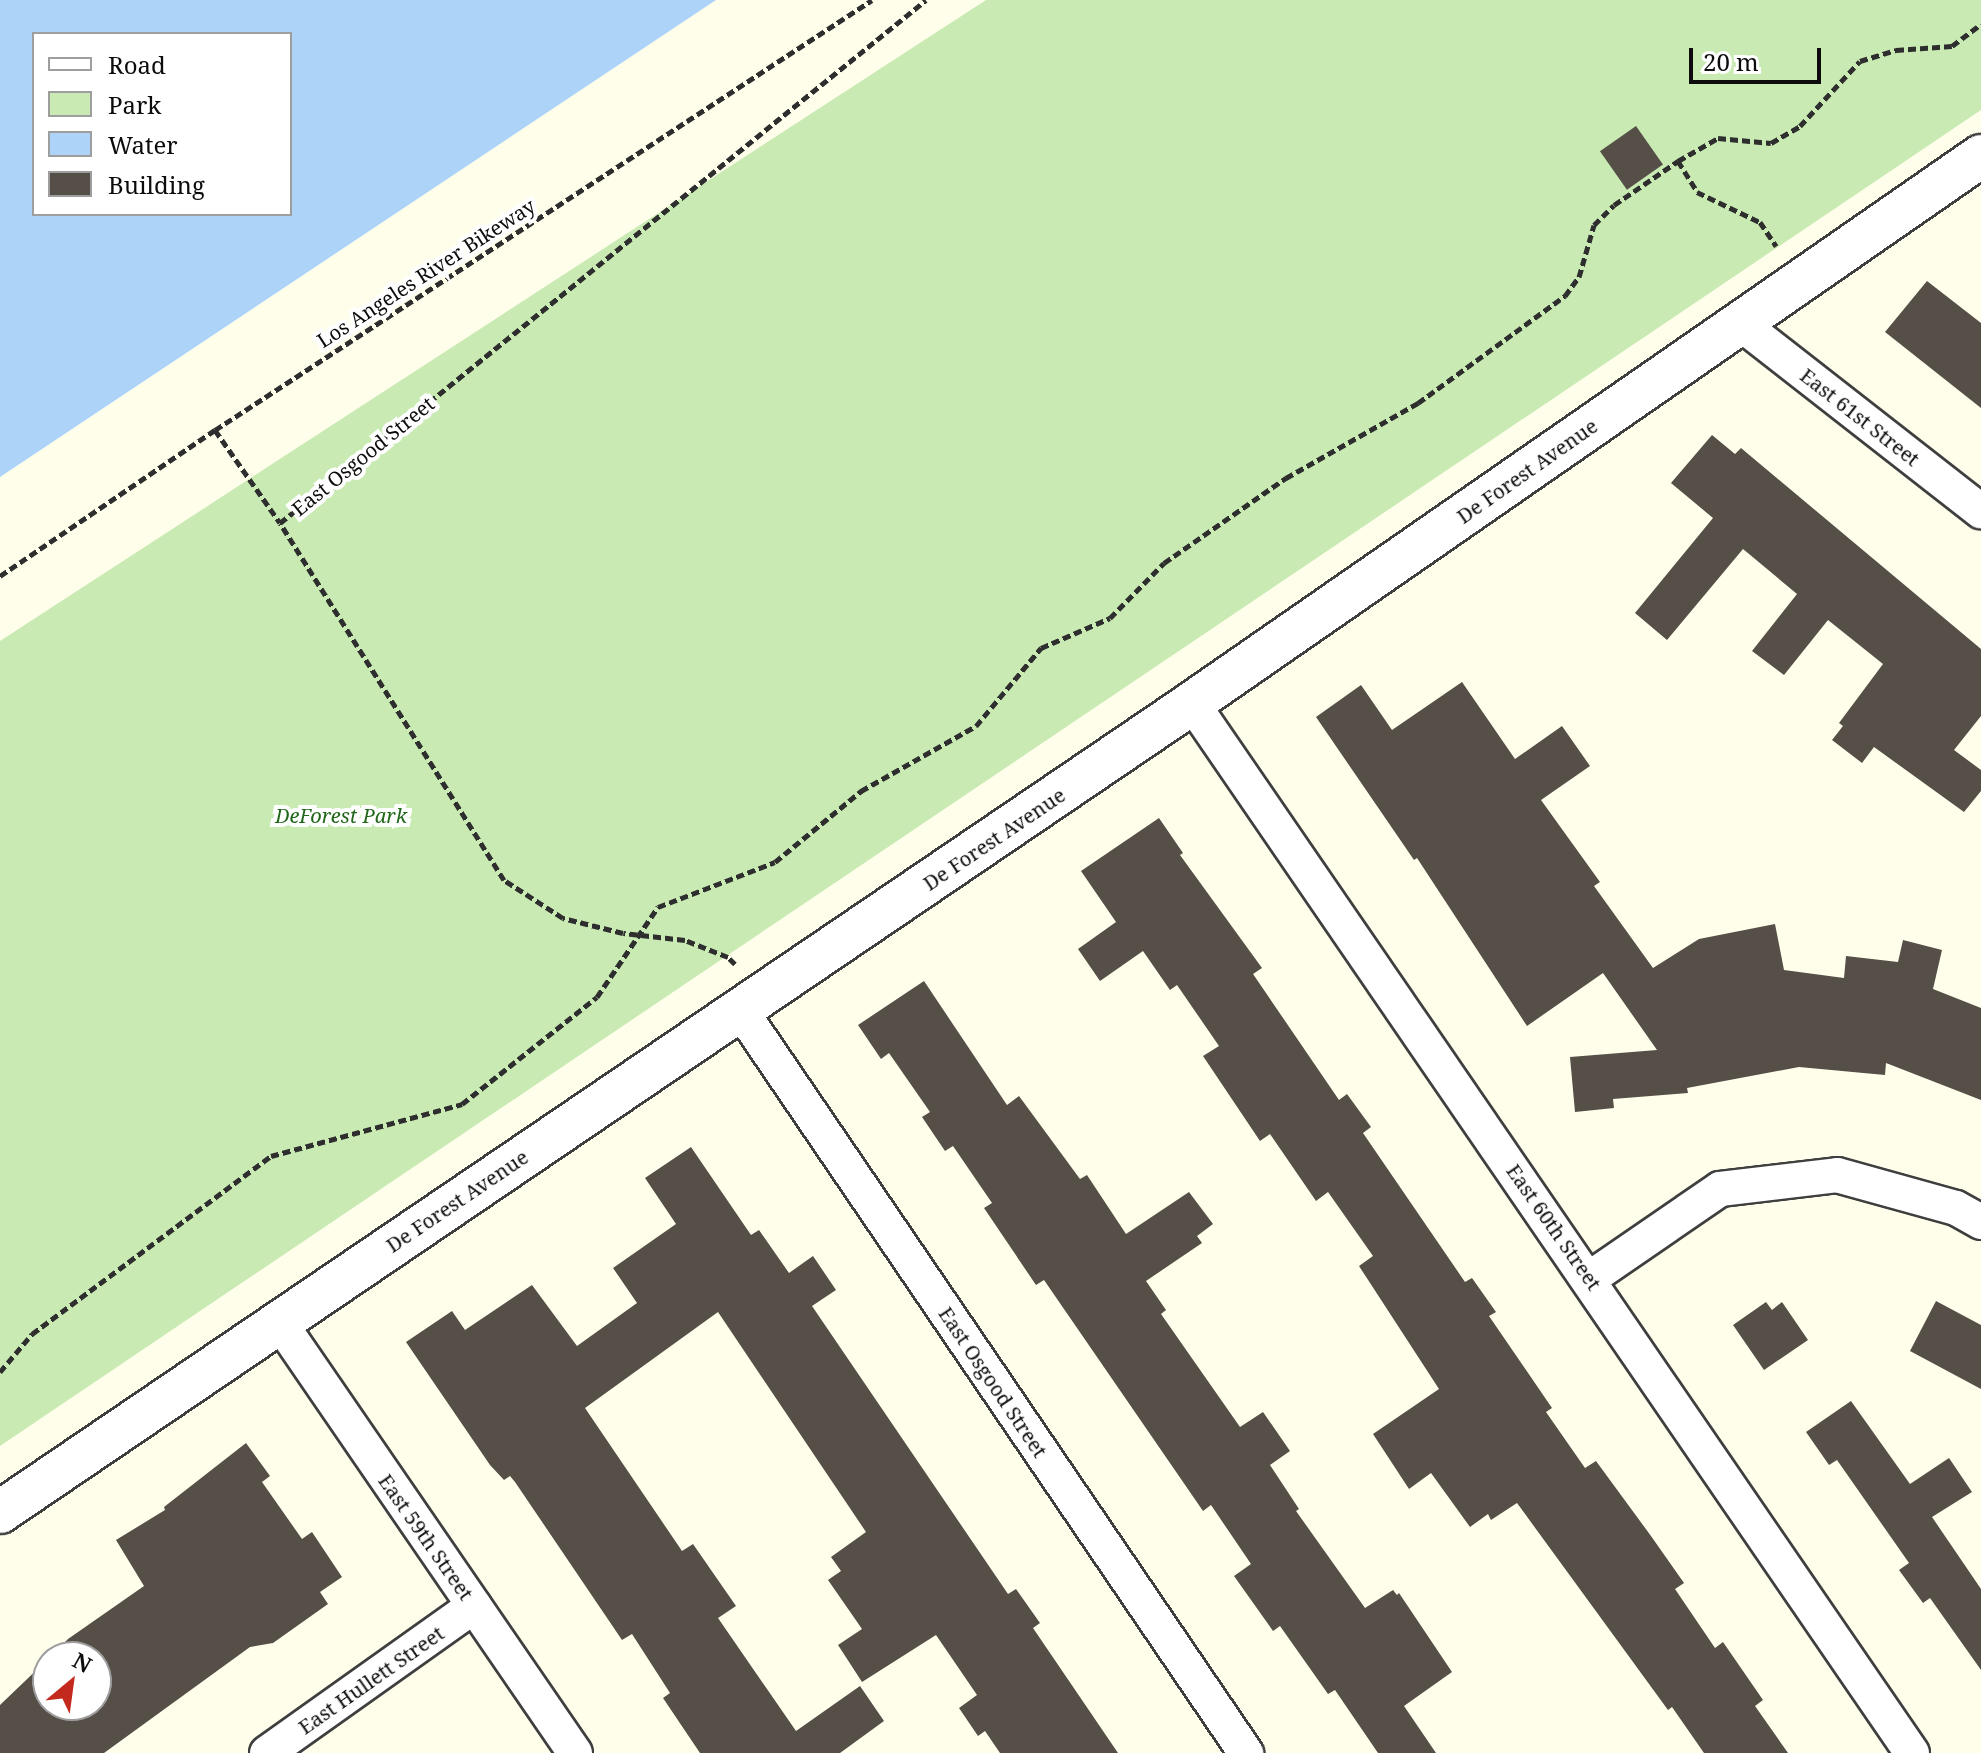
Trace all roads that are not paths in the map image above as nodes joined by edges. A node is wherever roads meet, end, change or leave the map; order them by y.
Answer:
1 (1981, 156) edge
2 (1740, 323) junction
3 (1981, 511) edge
4 (1192, 703) junction
5 (752, 1004) junction
6 (1981, 1222) edge
7 (1589, 1279) junction
8 (278, 1320) junction
9 (0, 1512) edge
10 (474, 1606) junction
11 (267, 1753) edge
12 (575, 1753) edge
13 (1246, 1753) edge
14 (1912, 1753) edge

1 - 2 street, De Forest Avenue
2 - 3 street, East 61st Street
2 - 4 street, De Forest Avenue
4 - 5 street, De Forest Avenue
4 - 7 street, East 60th Street
5 - 8 street, De Forest Avenue
5 - 13 street, East Osgood Street
6 - 7 street
7 - 14 street, East 60th Street
8 - 9 street, De Forest Avenue
8 - 10 street, East 59th Street
10 - 11 street, East Hullett Street
10 - 12 street, East 59th Street

